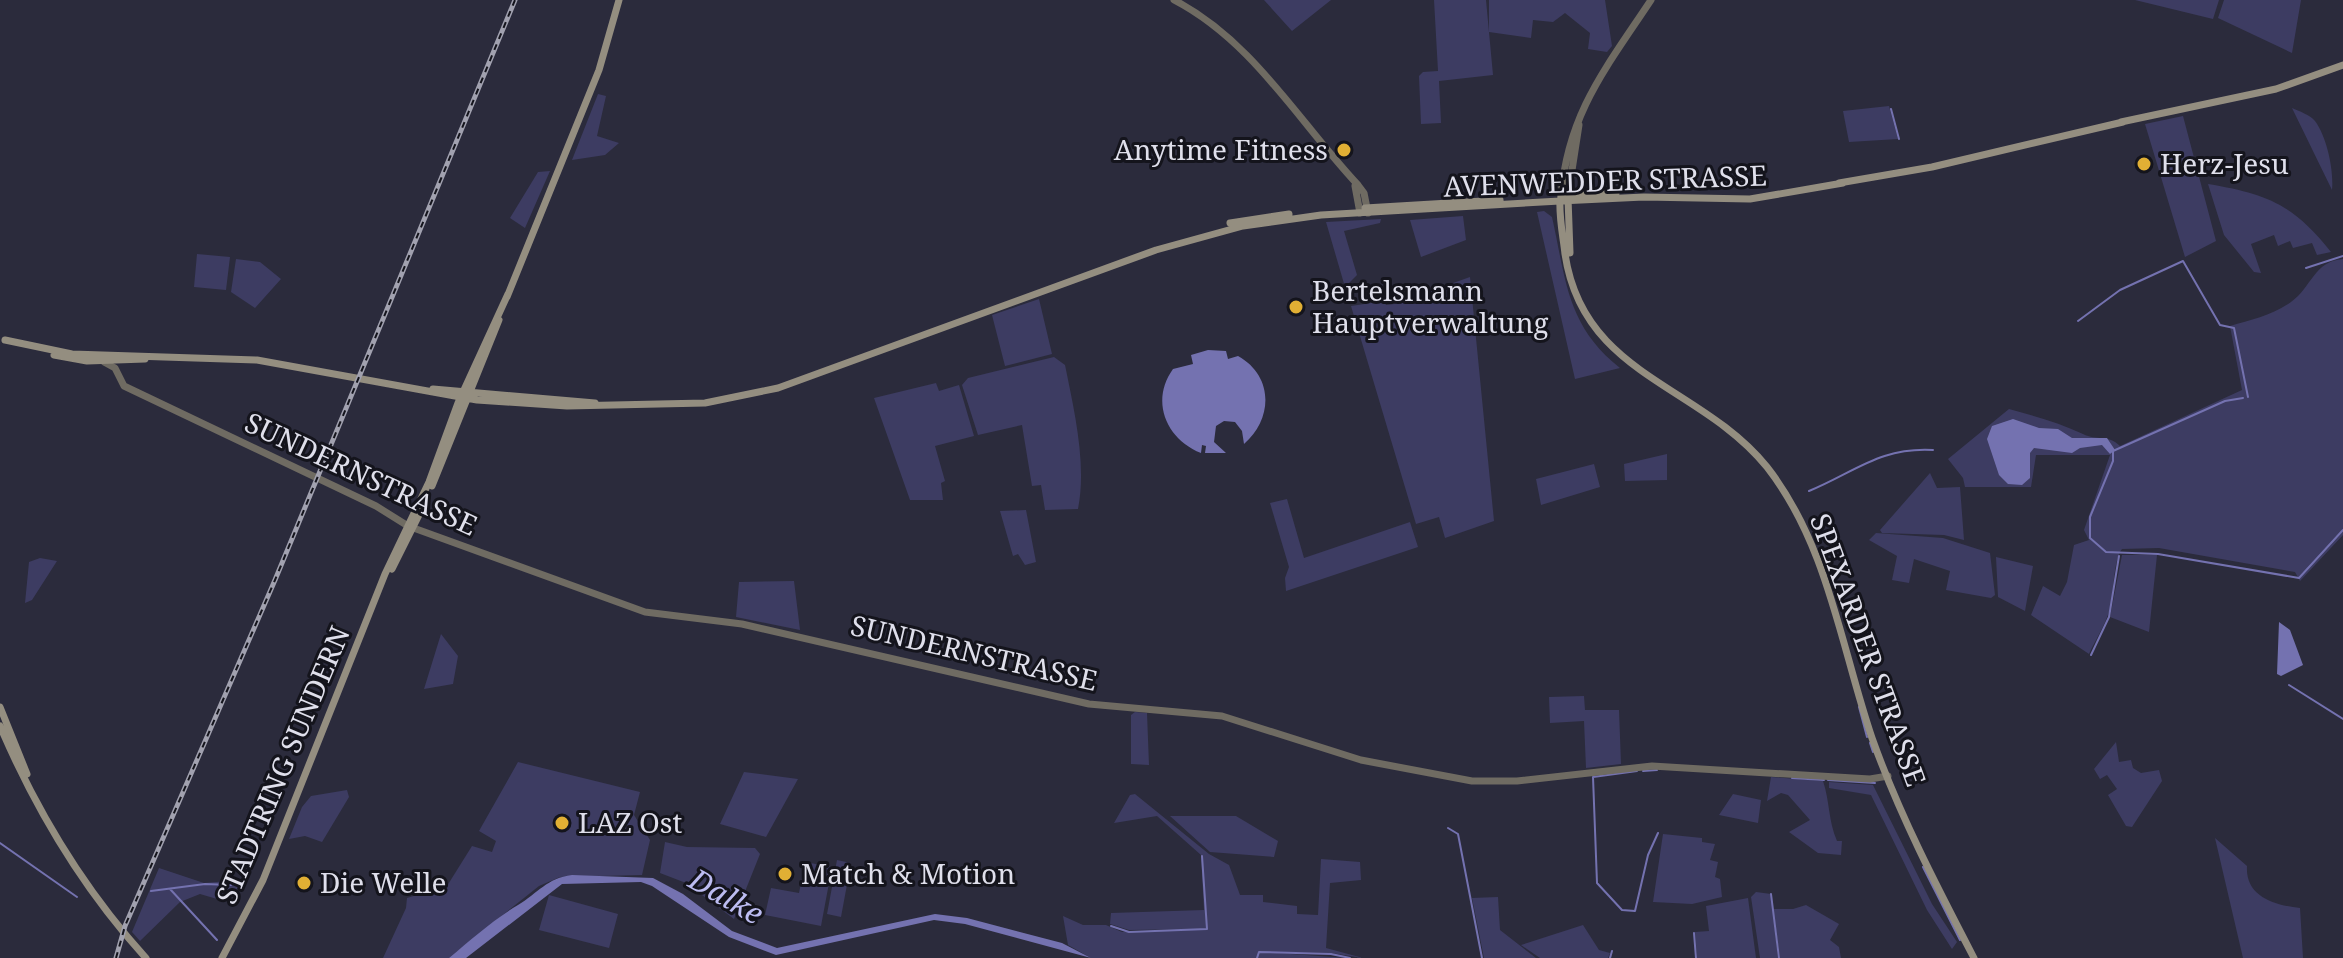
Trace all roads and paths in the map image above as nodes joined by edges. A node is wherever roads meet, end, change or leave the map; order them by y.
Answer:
1 (619, 0) edge
2 (1174, 0) edge
3 (1651, 0) edge
4 (2343, 65) edge
5 (1564, 198) junction
6 (1530, 203) junction
7 (1364, 211) junction
8 (1560, 219) junction
9 (508, 294) junction
10 (1599, 334) junction
11 (2, 339) edge
12 (179, 358) junction
13 (104, 362) junction
14 (478, 373) junction
15 (402, 386) junction
16 (438, 394) junction
17 (496, 394) junction
18 (466, 395) junction
19 (599, 404) junction
20 (452, 416) junction
21 (411, 527) junction
22 (0, 707) edge
23 (0, 726) edge
24 (1888, 776) junction
25 (44, 813) junction
26 (146, 958) edge
27 (222, 958) edge
28 (1974, 958) edge

1 - 9 main road, STADTRING SUNDERN
2 - 7 street
3 - 5 street
4 - 5 main road, AVENWEDDER STRASSE
5 - 6 main road, AVENWEDDER STRASSE
5 - 7 main road, AVENWEDDER STRASSE
5 - 8 main road, SPEXARDER STRASSE
5 - 10 main road, SPEXARDER STRASSE
6 - 7 main road, AVENWEDDER STRASSE
6 - 8 main road
7 - 19 main road
8 - 10 main road, SPEXARDER STRASSE
9 - 14 main road, STADTRING SUNDERN
9 - 18 main road, STADTRING SUNDERN
10 - 24 main road, SPEXARDER STRASSE
11 - 12 main road
11 - 13 main road
12 - 13 main road
12 - 15 main road
13 - 21 street, SUNDERNSTRASSE
14 - 17 main road
14 - 18 main road, STADTRING SUNDERN
15 - 16 main road
15 - 18 main road
16 - 18 main road
16 - 20 main road
17 - 18 main road
17 - 19 main road
18 - 19 main road
18 - 20 main road, STADTRING SUNDERN
18 - 21 main road, STADTRING SUNDERN
20 - 21 main road, STADTRING SUNDERN
21 - 24 street, SUNDERNSTRASSE
21 - 27 main road, STADTRING SUNDERN
22 - 25 main road
23 - 25 main road
24 - 28 main road, SPEXARDER STRASSE
25 - 26 main road

